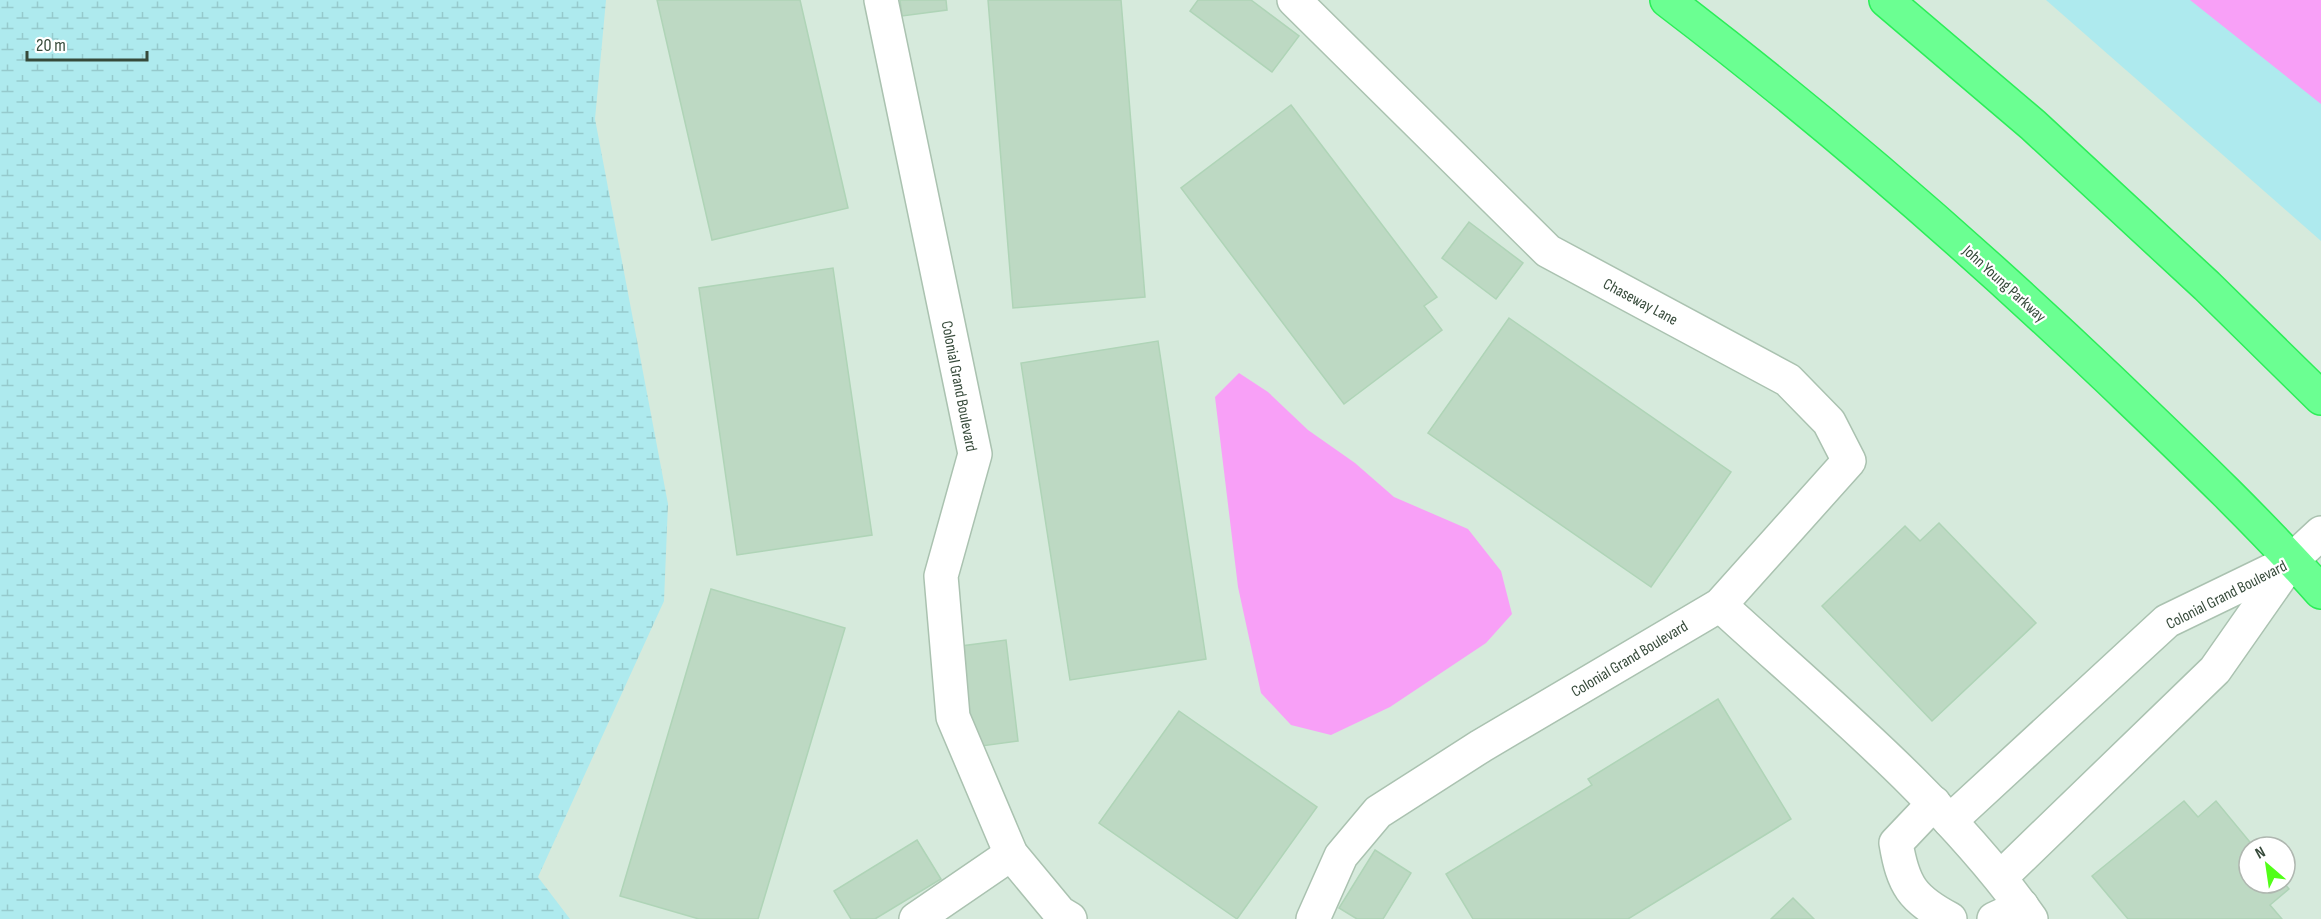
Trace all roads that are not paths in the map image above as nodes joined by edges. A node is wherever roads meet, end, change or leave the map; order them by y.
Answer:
1 (881, 0) edge
2 (1294, 0) edge
3 (1667, 0) edge
4 (1886, 0) edge
5 (2321, 398) edge
6 (2321, 533) edge
7 (2292, 560) junction
8 (2321, 592) edge
9 (1720, 605) junction
10 (1942, 812) junction
11 (1011, 854) junction
12 (2001, 877) junction
13 (2016, 915) edge
14 (916, 919) edge
15 (1070, 919) edge
16 (1313, 919) edge
17 (1950, 919) edge

1 - 11 street, Colonial Grand Boulevard
2 - 9 street, Chaseway Lane
3 - 7 highway, John Young Parkway
4 - 5 highway
6 - 7 street
7 - 8 highway, John Young Parkway
7 - 10 street, Colonial Grand Boulevard
7 - 12 street, Colonial Grand Boulevard
9 - 10 street
9 - 16 street, Colonial Grand Boulevard
10 - 12 street
10 - 17 street, Colonial Grand Boulevard
11 - 14 street
11 - 15 street, Colonial Grand Boulevard
12 - 13 street

